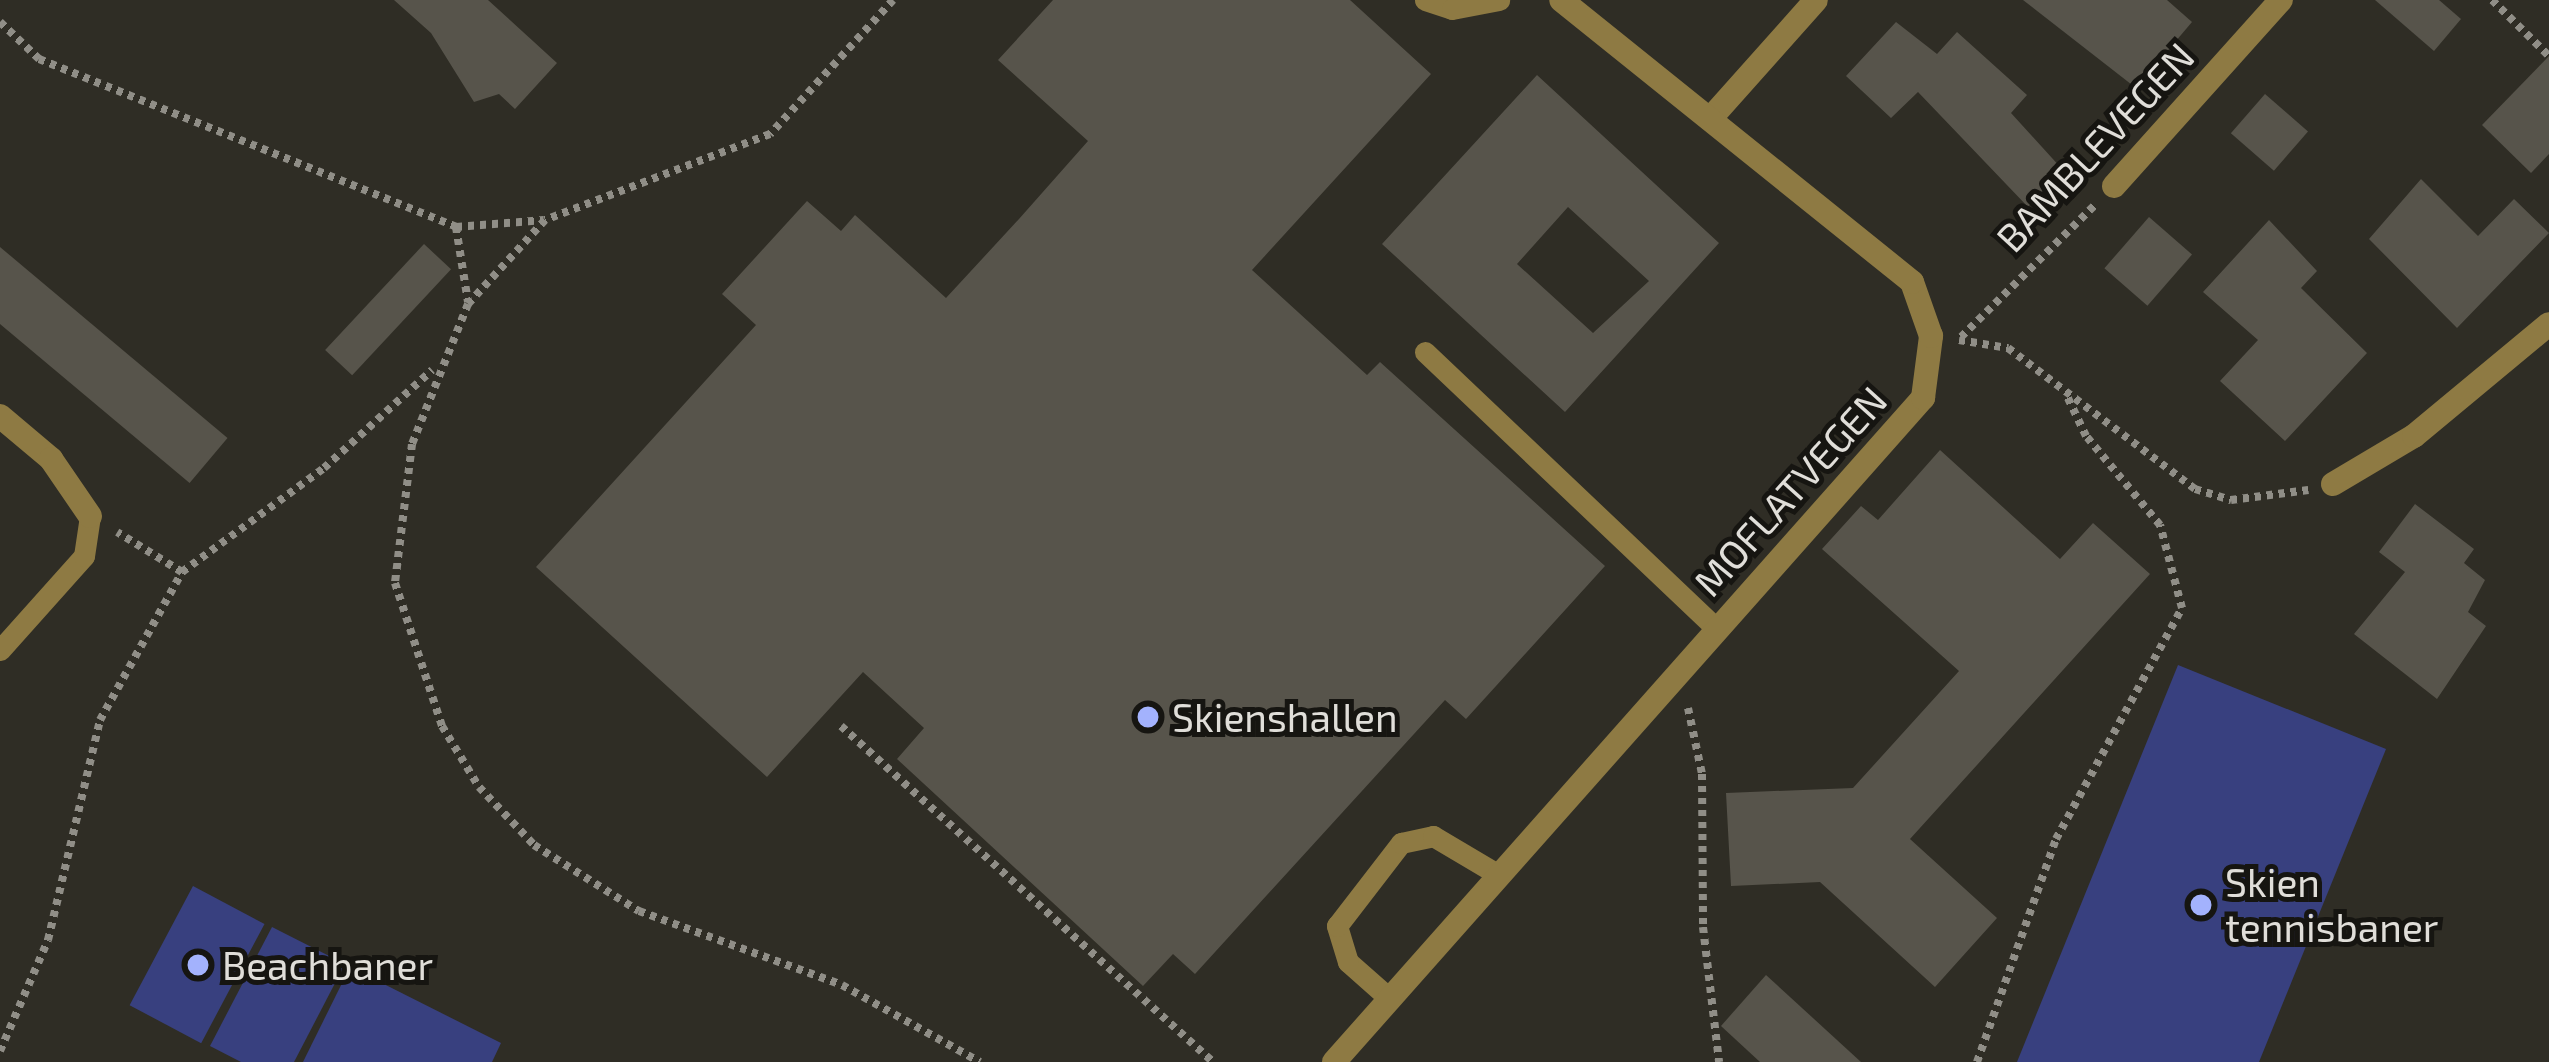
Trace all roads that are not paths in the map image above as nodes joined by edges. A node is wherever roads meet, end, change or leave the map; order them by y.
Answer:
1 (1425, 0) edge
2 (1499, 0) edge
3 (1562, 0) edge
4 (1816, 0) edge
5 (2281, 0) edge
6 (1710, 119) junction
7 (2114, 186) road end
8 (2549, 324) edge
9 (1425, 352) dead end
10 (0, 416) edge
11 (2333, 484) road end
12 (90, 516) joint
13 (1715, 627) junction
14 (0, 650) edge
15 (1498, 875) junction
16 (1390, 999) junction
17 (1334, 1062) edge

1 - 2 lane
3 - 6 street, MOFLATVEGEN
4 - 6 street
5 - 7 street, BAMBLEVEGEN
6 - 13 street, MOFLATVEGEN
8 - 11 street
9 - 13 lane
10 - 12 street
12 - 14 lane
13 - 15 street, MOFLATVEGEN
15 - 16 street, MOFLATVEGEN
15 - 16 lane
16 - 17 street, MOFLATVEGEN

